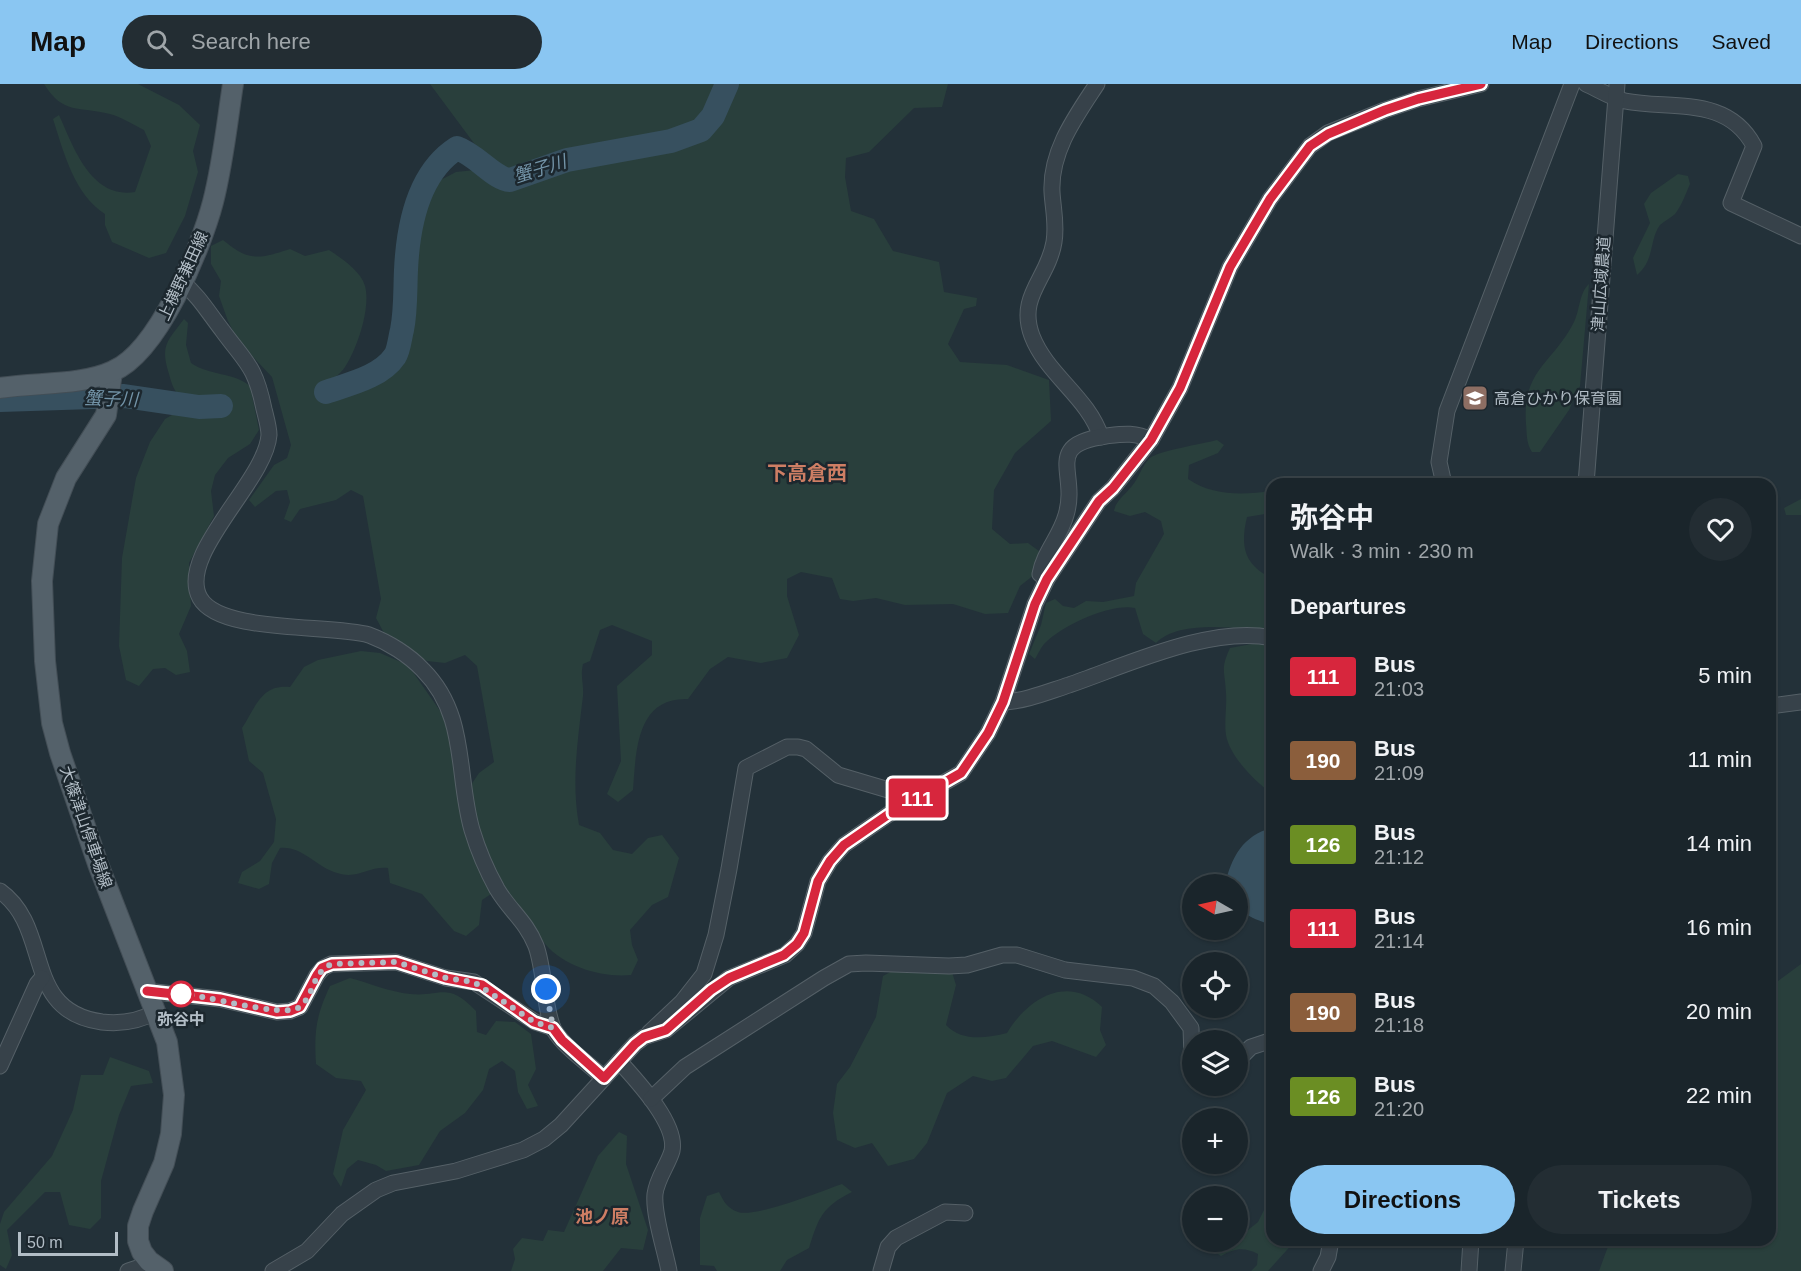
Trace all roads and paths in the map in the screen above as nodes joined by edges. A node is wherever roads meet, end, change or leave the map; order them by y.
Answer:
1 (233, 84) edge
2 (1097, 84) edge
3 (1481, 84) edge
4 (1572, 84) edge
5 (1586, 84) edge
6 (1616, 91) edge
7 (1801, 236) edge
8 (181, 281) junction
9 (111, 387) junction
10 (0, 388) edge
11 (1101, 437) junction
12 (1151, 440) junction
13 (1443, 478) edge
14 (1586, 478) edge
15 (1047, 579) junction
16 (1266, 637) edge
17 (1003, 702) junction
18 (1801, 702) edge
19 (1776, 705) edge
20 (913, 800) junction
21 (0, 891) edge
22 (42, 978) junction
23 (147, 991) junction
24 (155, 1012) junction
25 (553, 1028) junction
26 (1191, 1030) edge
27 (644, 1037) junction
28 (1266, 1042) edge
29 (1248, 1050) edge
30 (619, 1061) junction
31 (0, 1066) edge
32 (604, 1078) junction
33 (651, 1099) junction
34 (965, 1213) dead end
35 (1330, 1246) edge
36 (1471, 1246) edge
37 (1515, 1246) edge
38 (156, 1266) edge
39 (128, 1271) edge
40 (273, 1271) edge
41 (669, 1271) edge
42 (881, 1271) edge
43 (1321, 1271) edge
44 (1469, 1271) edge
45 (1513, 1271) edge

1 - 8 main road, 上横野兼田線
2 - 11 street
3 - 12 street
4 - 13 street
5 - 6 street
6 - 7 street
6 - 14 street, 津山広域農道
8 - 9 main road, 上横野兼田線
8 - 25 street
9 - 10 main road, 上横野兼田線
9 - 23 main road, 大篠津山停車場線
11 - 12 street
11 - 15 street
12 - 15 street
15 - 17 street
16 - 17 street
17 - 20 street
18 - 19 street
20 - 27 street
20 - 27 street
21 - 22 street
22 - 24 street
22 - 31 street
23 - 24 main road, 大篠津山停車場線
23 - 25 street
24 - 38 main road, 大篠津山停車場線
25 - 32 street
26 - 33 street
27 - 30 street
28 - 29 street
30 - 32 street
30 - 33 street
32 - 40 street
33 - 41 street
34 - 42 street
35 - 43 street
36 - 44 street
37 - 45 street
38 - 39 street

